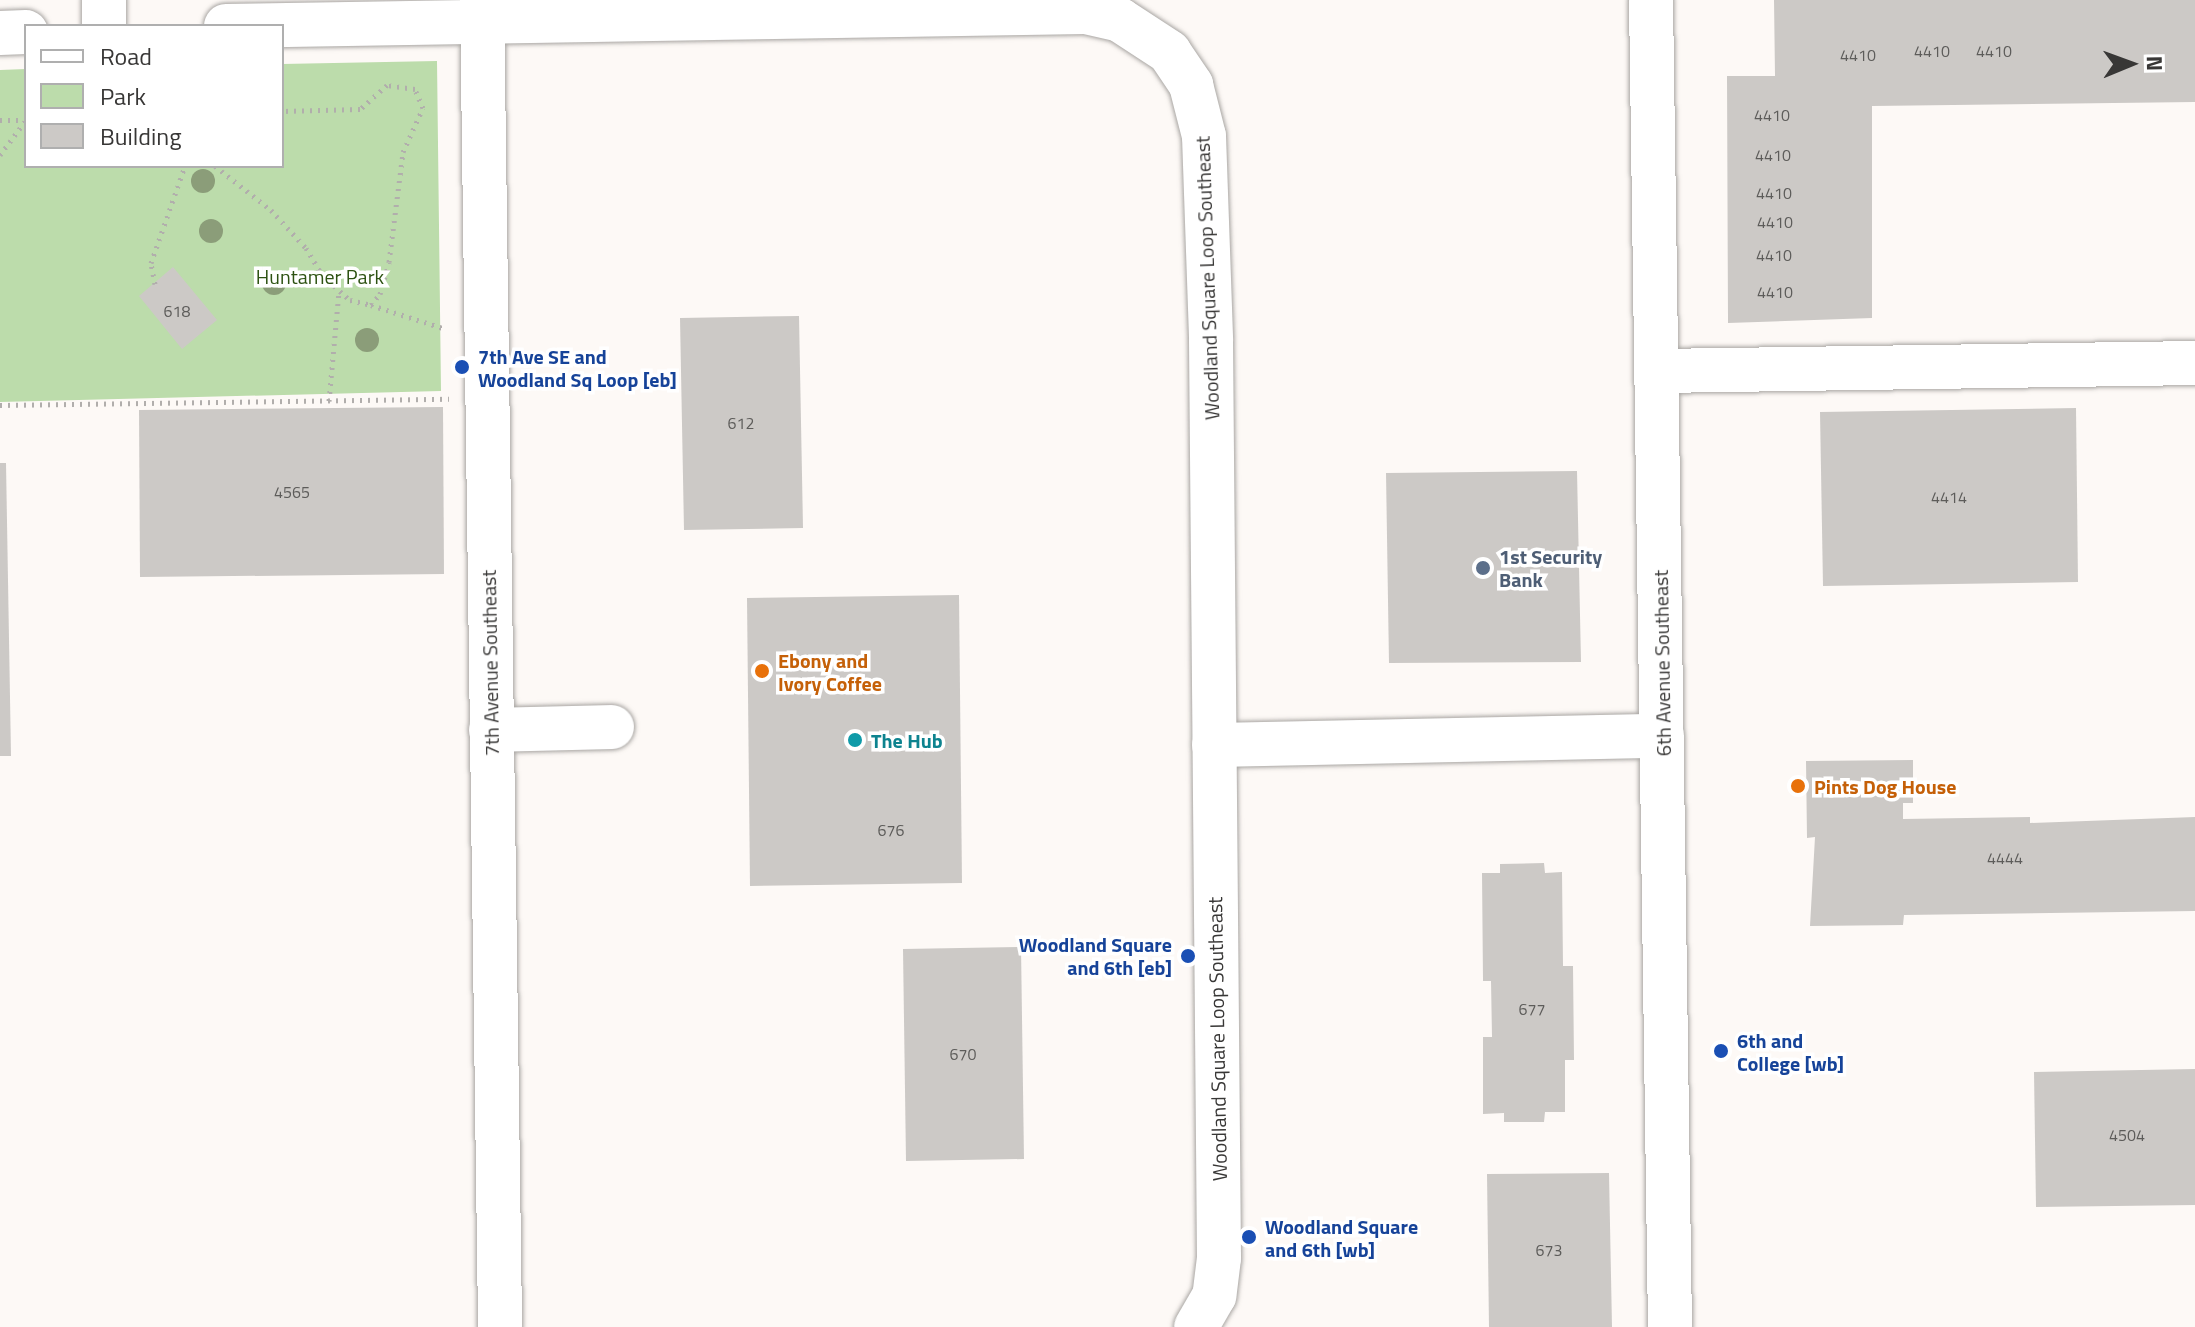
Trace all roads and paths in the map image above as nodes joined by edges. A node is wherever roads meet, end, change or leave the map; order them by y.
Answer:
1 (104, 0) edge
2 (1651, 0) edge
3 (482, 9) edge
4 (104, 24) edge
5 (256, 24) edge
6 (24, 32) edge
7 (0, 33) edge
8 (284, 111) edge
9 (0, 120) edge
10 (24, 120) edge
11 (24, 123) edge
12 (0, 155) edge
13 (184, 168) edge
14 (218, 168) edge
15 (155, 284) dead end
16 (339, 290) junction
17 (371, 305) junction
18 (490, 335) junction
19 (2195, 363) edge
20 (1658, 371) junction
21 (490, 399) junction
22 (329, 401) junction
23 (0, 405) edge
24 (612, 727) dead end
25 (491, 730) junction
26 (1662, 736) junction
27 (1214, 745) junction
28 (500, 1327) edge
29 (1196, 1327) edge
30 (1670, 1327) edge

1 - 4 street
2 - 20 street, 6th Avenue Southeast
3 - 5 street, Woodland Square Loop Southeast
3 - 18 street, 7th Avenue Southeast
3 - 27 street, Woodland Square Loop Southeast
6 - 7 street
8 - 17 path
9 - 10 path
11 - 12 path
13 - 15 path
14 - 16 path
16 - 17 path
16 - 22 path
17 - 18 path
18 - 21 street, 7th Avenue Southeast
19 - 20 street
20 - 26 street, 6th Avenue Southeast
21 - 22 path
21 - 25 street, 7th Avenue Southeast
22 - 23 path
24 - 25 street
25 - 28 street, 7th Avenue Southeast
26 - 27 street
26 - 30 street, 6th Avenue Southeast
27 - 29 street, Woodland Square Loop Southeast

